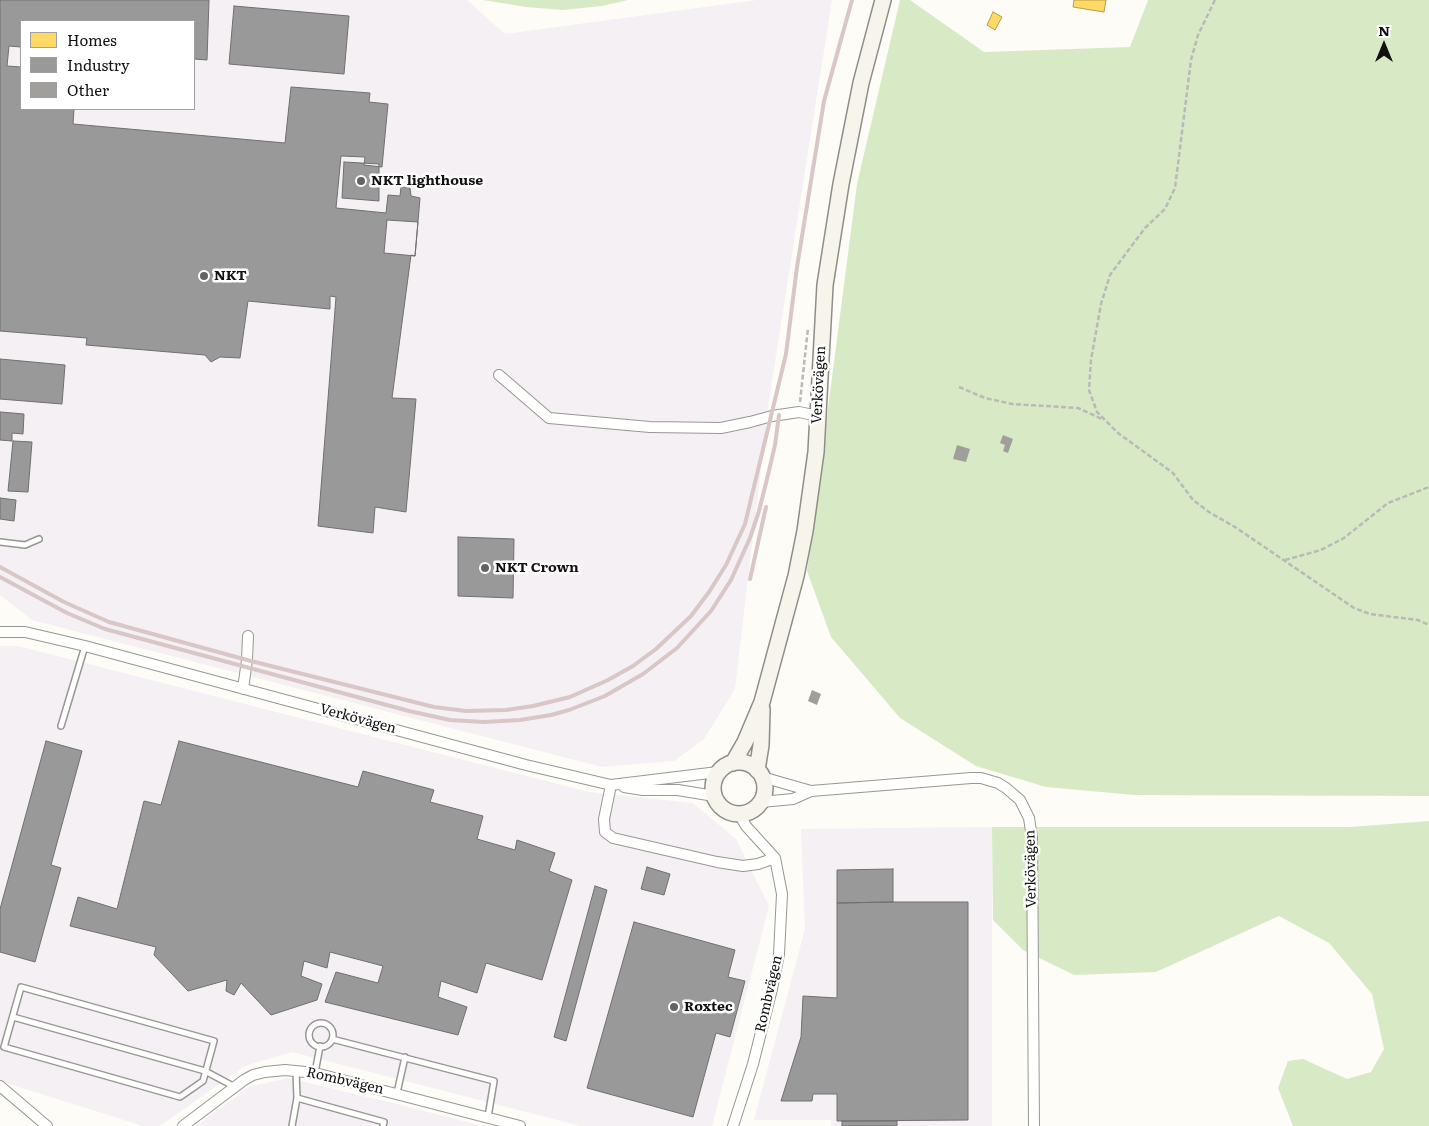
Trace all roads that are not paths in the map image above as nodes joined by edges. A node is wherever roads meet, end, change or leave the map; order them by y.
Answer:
1 (883, 0) edge
2 (499, 375) dead end
3 (818, 416) junction
4 (39, 538) dead end
5 (0, 542) edge
6 (0, 632) edge
7 (248, 636) dead end
8 (85, 646) junction
9 (243, 688) junction
10 (762, 702) junction
11 (62, 726) dead end
12 (733, 763) junction
13 (718, 772) junction
14 (759, 773) junction
15 (611, 785) junction
16 (811, 791) junction
17 (714, 796) junction
18 (761, 802) junction
19 (739, 814) junction
20 (775, 858) junction
21 (13, 1018) junction
22 (332, 1038) junction
23 (320, 1046) junction
24 (405, 1058) junction
25 (296, 1070) junction
26 (205, 1071) junction
27 (315, 1073) junction
28 (0, 1086) edge
29 (235, 1087) junction
30 (397, 1093) junction
31 (297, 1098) junction
32 (488, 1117) junction
33 (47, 1126) edge
34 (183, 1126) edge
35 (292, 1126) edge
36 (383, 1126) edge
37 (520, 1126) edge
38 (733, 1126) edge
39 (1034, 1126) edge

1 - 3 main road, Verkövägen
2 - 3 street
3 - 10 main road, Verkövägen
4 - 5 lane
6 - 8 street, Verkövägen
7 - 9 street
8 - 9 street, Verkövägen
8 - 11 lane
9 - 15 street, Verkövägen
10 - 12 main road, Verkövägen
10 - 14 main road
12 - 13 main road, Verkövägen
12 - 14 main road, Verkövägen
13 - 15 street, Verkövägen
13 - 17 main road
14 - 16 street, Verkövägen
14 - 18 main road
15 - 17 street
15 - 20 street
16 - 18 street, Verkövägen
16 - 39 street, Verkövägen
17 - 19 main road
18 - 19 main road, Verkövägen
19 - 20 street
20 - 38 street, Rombvägen
21 - 26 lane
21 - 26 lane
21 - 26 lane
22 - 23 lane
22 - 23 lane
22 - 24 lane
23 - 27 lane
24 - 30 lane
24 - 32 lane
25 - 27 street, Rombvägen
25 - 29 street, Rombvägen
25 - 31 lane
26 - 29 lane
27 - 30 street, Rombvägen
28 - 33 street
29 - 34 street, Rombvägen
30 - 32 street, Rombvägen
31 - 35 lane
31 - 36 lane
32 - 37 street, Rombvägen

